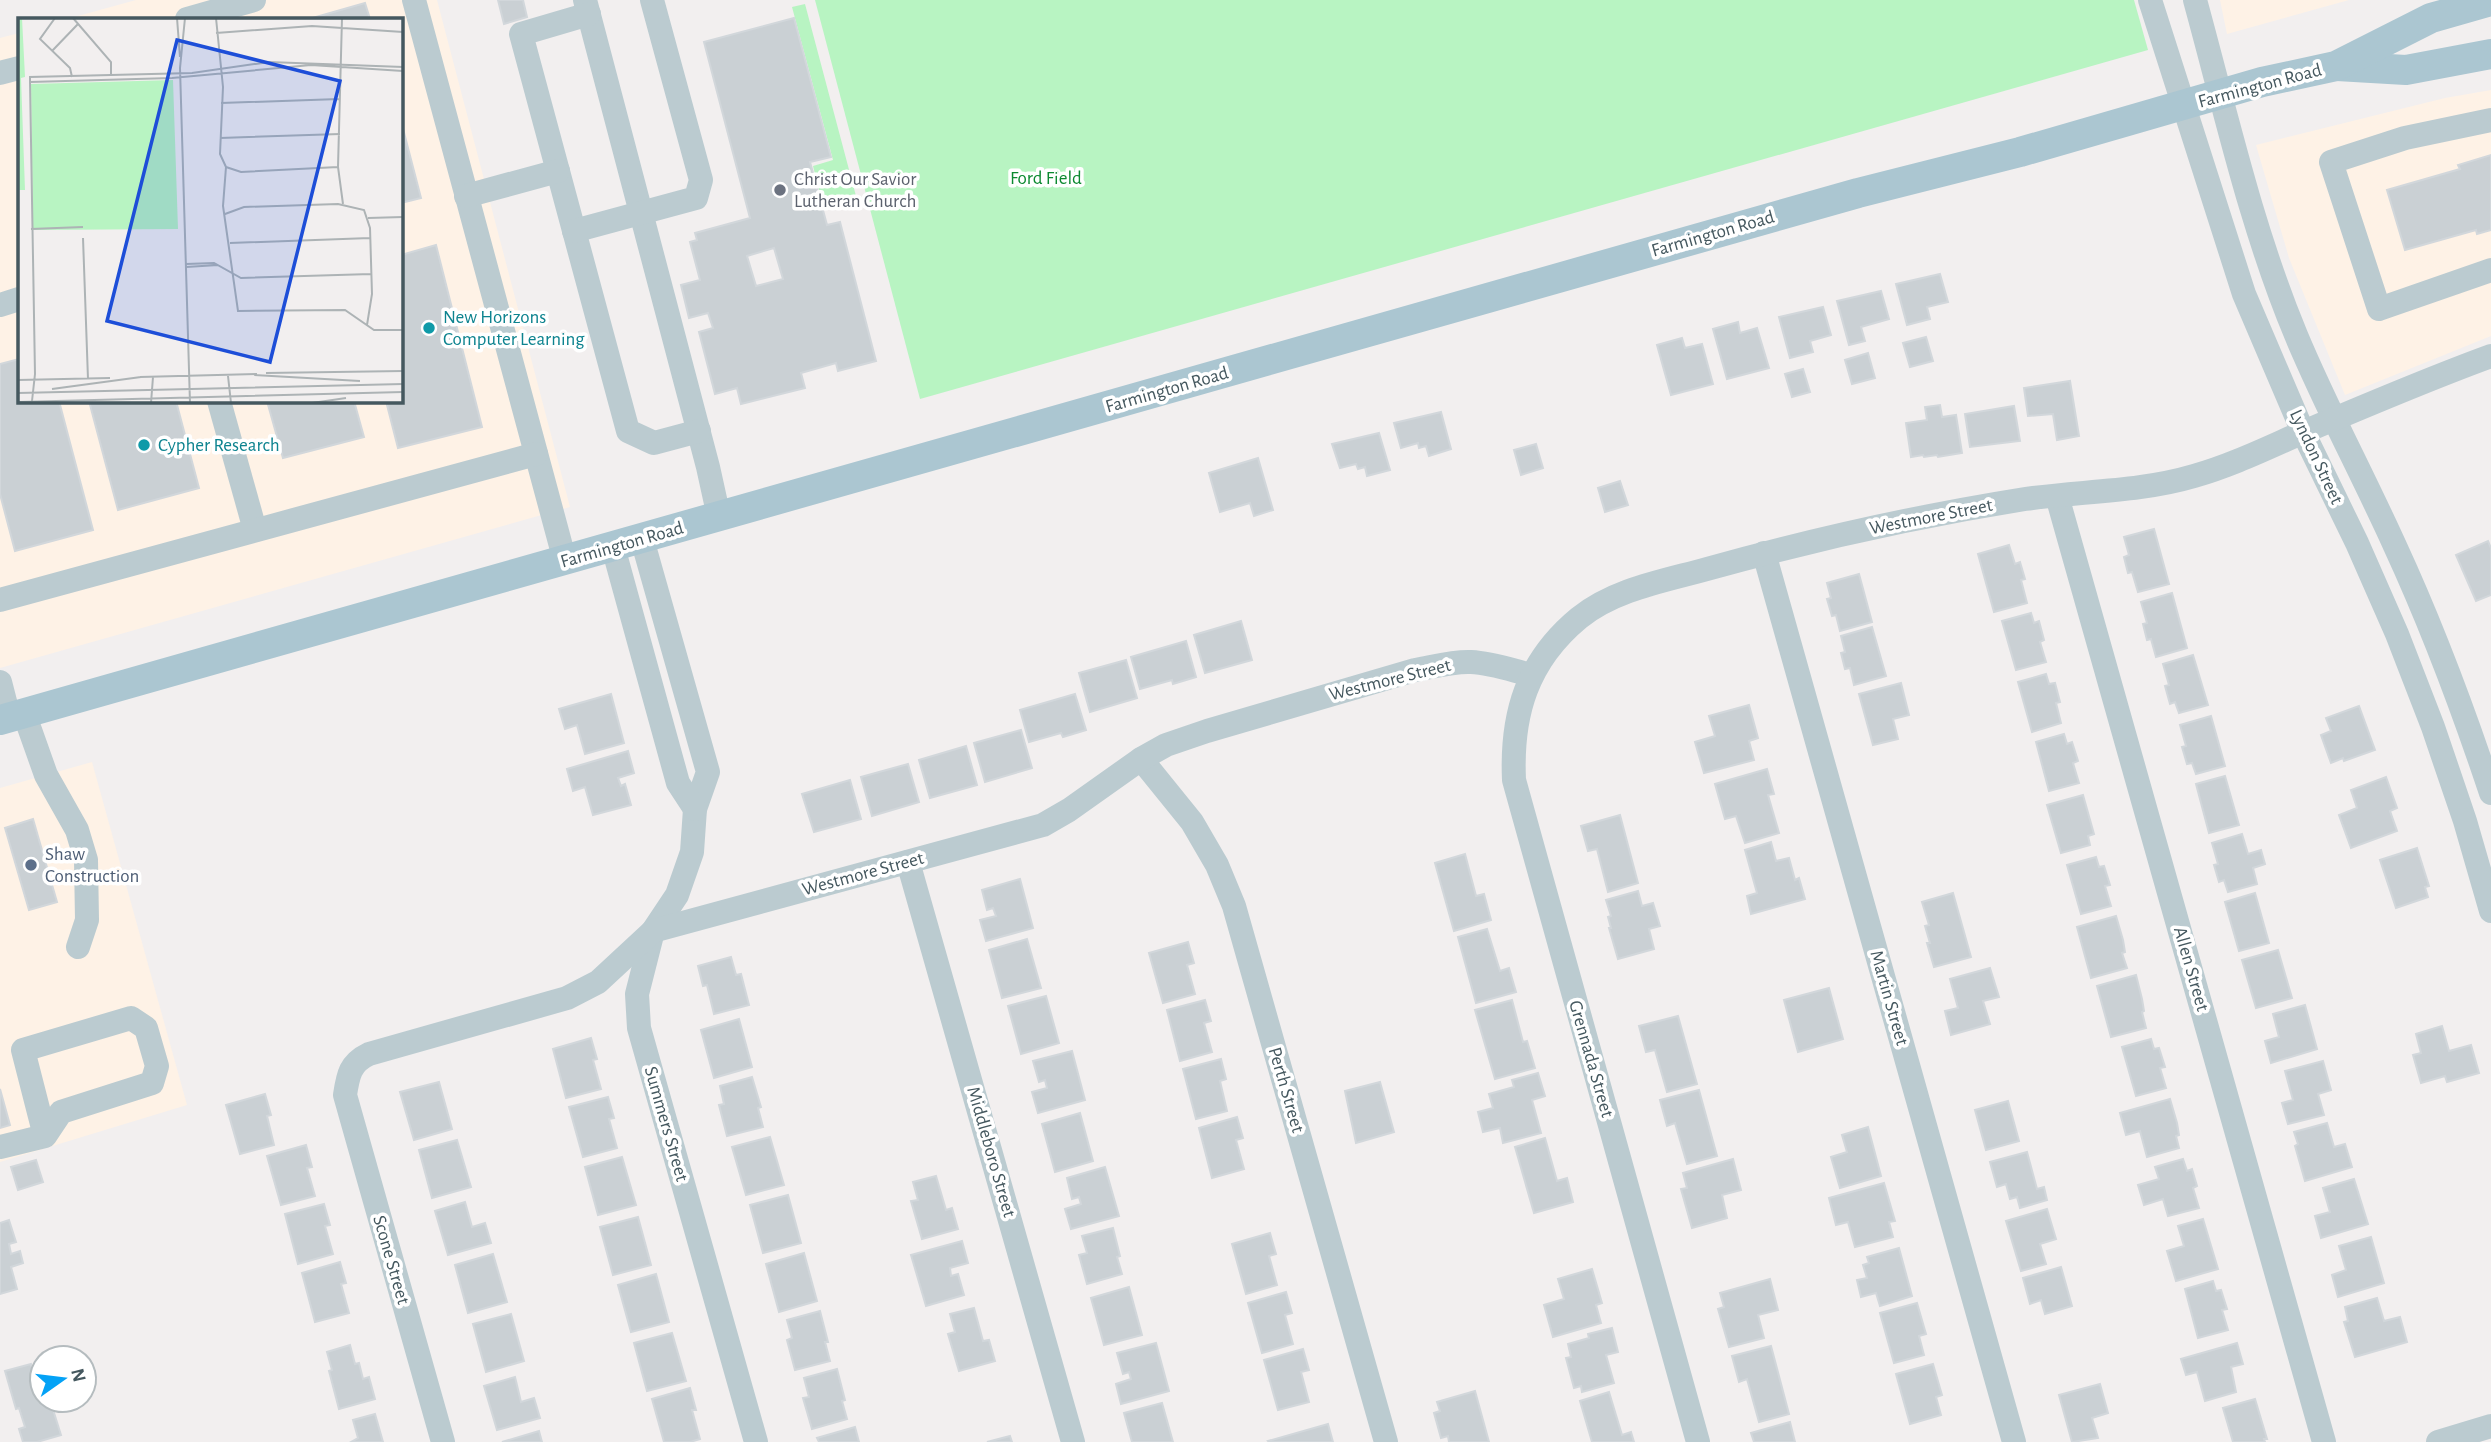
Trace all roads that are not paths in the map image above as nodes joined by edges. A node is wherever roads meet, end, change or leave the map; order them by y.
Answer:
1 (254, 0) edge
2 (414, 0) edge
3 (652, 0) edge
4 (2150, 0) edge
5 (2195, 0) edge
6 (2483, 2) edge
7 (587, 7) edge
8 (191, 18) edge
9 (2491, 54) edge
10 (2336, 66) junction
11 (18, 68) edge
12 (0, 74) edge
13 (2220, 95) junction
14 (2183, 106) junction
15 (2491, 120) edge
16 (558, 171) junction
17 (466, 196) junction
18 (642, 214) junction
19 (574, 231) junction
20 (2491, 270) edge
21 (18, 299) edge
22 (0, 305) edge
23 (2491, 356) edge
24 (219, 402) edge
25 (2334, 420) junction
26 (699, 431) junction
27 (2303, 432) junction
28 (536, 454) junction
29 (2057, 496) junction
30 (719, 517) junction
31 (255, 530) junction
32 (642, 539) junction
33 (613, 547) junction
34 (1764, 553) junction
35 (565, 561) junction
36 (0, 600) edge
37 (1531, 675) junction
38 (0, 682) edge
39 (11, 717) edge
40 (1141, 759) junction
41 (2491, 793) edge
42 (695, 809) junction
43 (908, 862) junction
44 (2491, 911) edge
45 (653, 931) junction
46 (78, 947) dead end
47 (348, 1077) joint
48 (45, 1136) junction
49 (0, 1147) edge
50 (2491, 1426) edge
51 (443, 1442) edge
52 (756, 1442) edge
53 (1073, 1442) edge
54 (1386, 1442) edge
55 (1698, 1442) edge
56 (2014, 1442) edge
57 (2324, 1442) edge
58 (2438, 1442) edge

1 - 8 street
2 - 17 street
3 - 18 street
4 - 14 street, Lyndon Street
5 - 13 street, Lyndon Street
6 - 10 main road, Farmington Road
7 - 16 street
7 - 18 street
9 - 10 main road, Farmington Road
10 - 13 main road, Farmington Road
11 - 12 street
13 - 14 main road, Farmington Road
13 - 25 street, Lyndon Street
14 - 27 street, Lyndon Street
14 - 30 main road, Farmington Road
15 - 20 street
16 - 17 street
16 - 19 street
17 - 28 street
18 - 19 street
18 - 26 street
19 - 26 street
21 - 22 street
23 - 25 street, Westmore Street
24 - 31 street
25 - 27 street, Westmore Street
25 - 41 street, Lyndon Street
26 - 30 street
27 - 29 street, Westmore Street
27 - 44 street, Lyndon Street
28 - 31 street
28 - 35 street
29 - 34 street, Westmore Street
29 - 57 street, Allen Street
30 - 32 main road, Farmington Road
31 - 36 street
32 - 33 main road, Farmington Road
32 - 42 street, Summers Street
33 - 35 main road, Farmington Road
33 - 42 street
34 - 37 street, Westmore Street
34 - 56 street, Martin Street
35 - 39 main road, Farmington Road
37 - 40 street, Westmore Street
37 - 55 street, Grennada Street
38 - 39 street
39 - 46 street
40 - 43 street, Westmore Street
40 - 54 street, Perth Street
42 - 45 street, Summers Street
43 - 45 street, Westmore Street
43 - 53 street, Middleboro Street
45 - 47 street, Westmore Street
45 - 52 street, Summers Street
47 - 51 street, Scone Street
48 - 48 street
48 - 49 street
50 - 58 street

